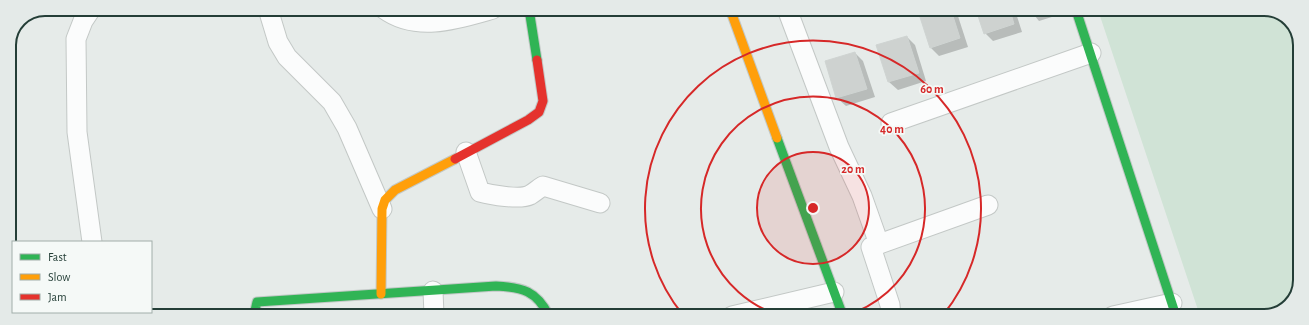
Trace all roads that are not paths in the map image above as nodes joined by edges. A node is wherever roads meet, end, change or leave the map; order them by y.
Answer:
1 (86, 16) edge
2 (270, 16) edge
3 (399, 16) edge
4 (468, 16) edge
5 (530, 16) edge
6 (733, 16) edge
7 (789, 16) edge
8 (1078, 16) edge
9 (1091, 54) junction
10 (891, 123) dead end
11 (466, 152) junction
12 (600, 203) dead end
13 (988, 205) dead end
14 (382, 209) junction
15 (92, 241) edge
16 (879, 244) junction
17 (433, 290) junction
18 (834, 292) junction
19 (381, 294) junction
20 (255, 309) edge
21 (434, 309) edge
22 (546, 309) edge
23 (762, 309) edge
24 (840, 309) edge
25 (890, 309) edge
26 (1174, 309) edge

1 - 15 street
2 - 14 street
3 - 4 street
5 - 11 street
6 - 18 street
7 - 16 street
8 - 9 street
9 - 10 street
9 - 26 street
11 - 12 street
11 - 14 street
13 - 16 street
14 - 19 street
16 - 25 street
17 - 19 street
17 - 21 street
17 - 22 street
18 - 23 street
18 - 24 street
19 - 20 street

